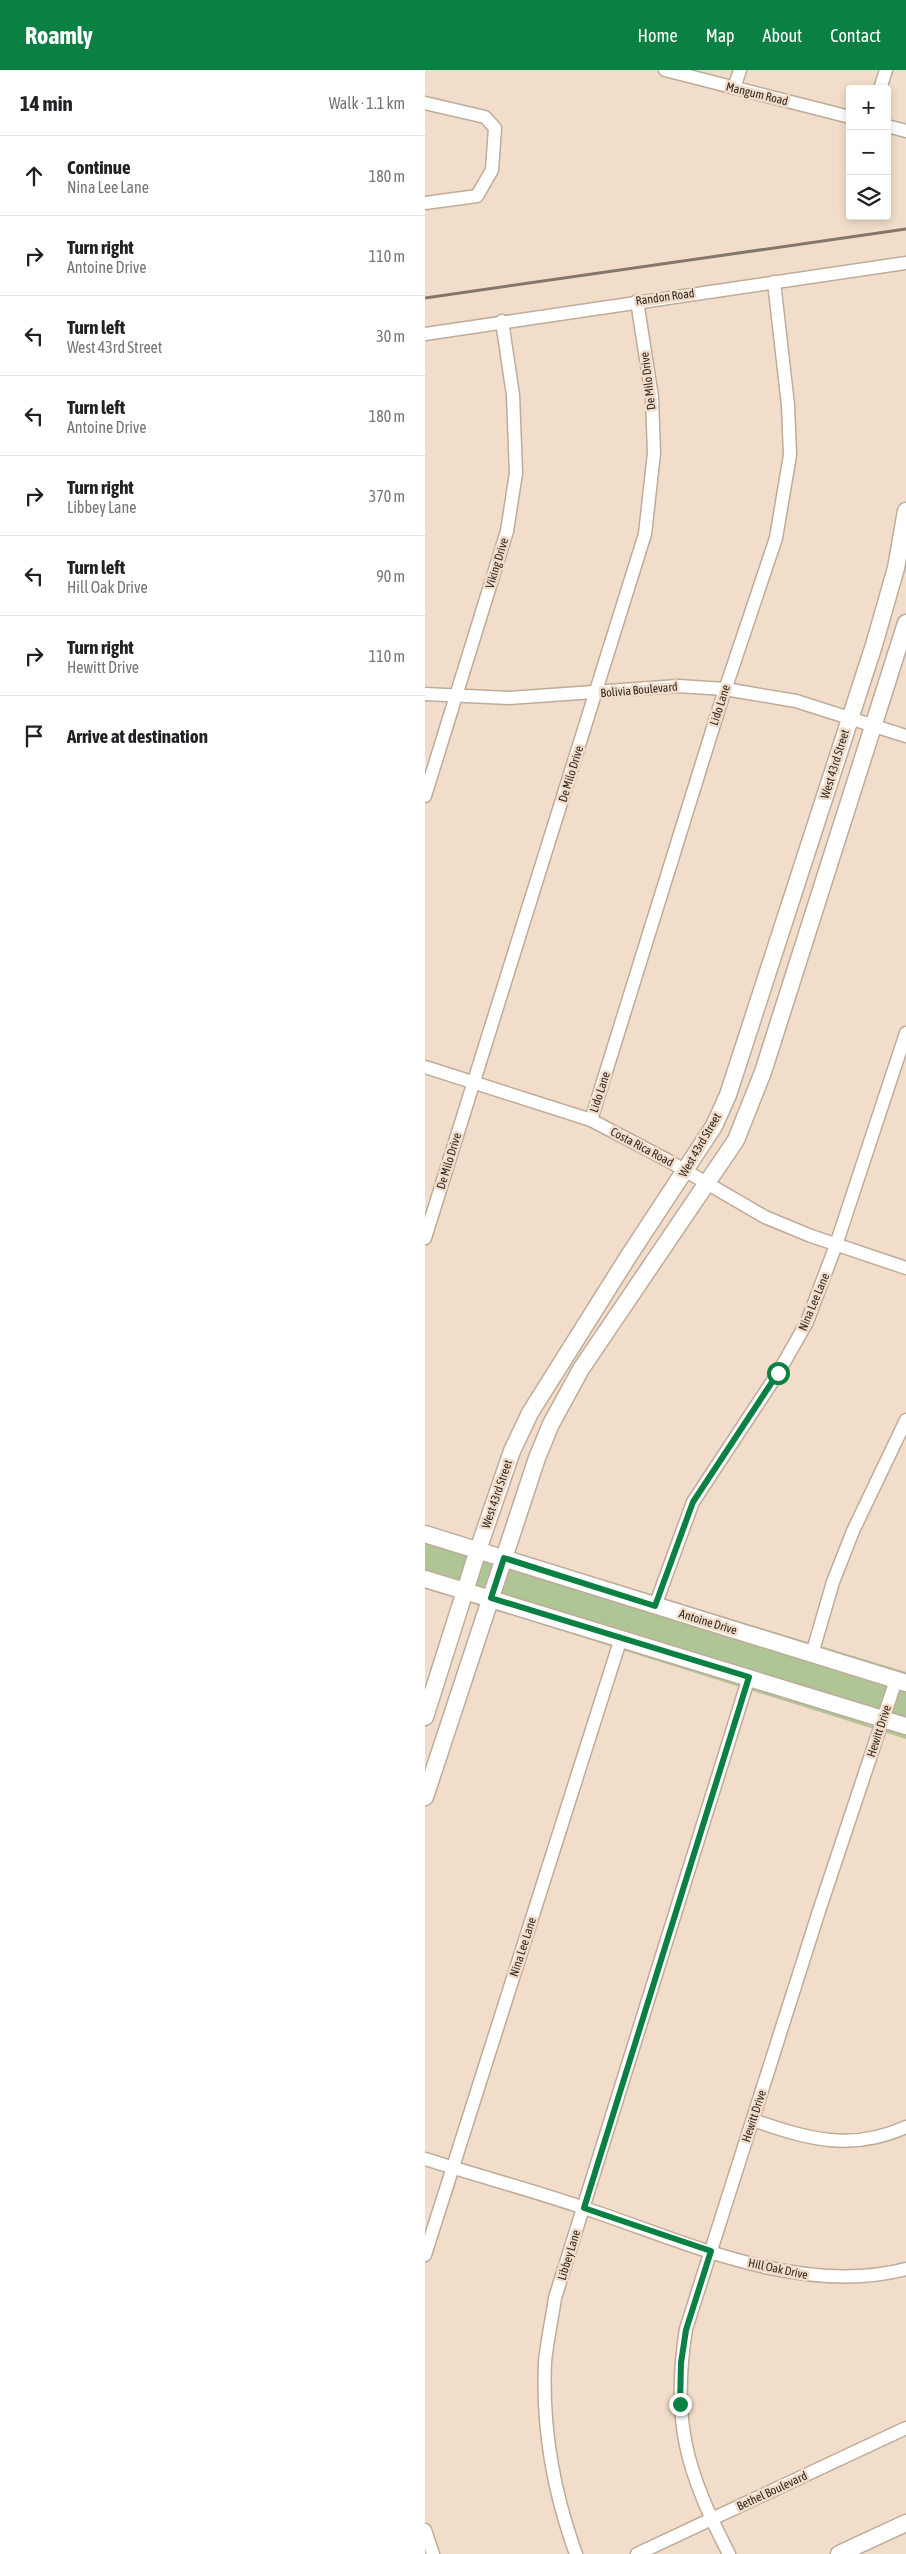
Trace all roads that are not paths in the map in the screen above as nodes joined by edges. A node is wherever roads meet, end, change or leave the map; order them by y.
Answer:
1 (665, 70) edge
2 (740, 70) edge
3 (886, 70) edge
4 (881, 85) edge
5 (734, 88) junction
6 (425, 103) edge
7 (846, 116) edge
8 (891, 127) edge
9 (906, 131) edge
10 (425, 203) edge
11 (906, 263) edge
12 (774, 282) junction
13 (637, 301) junction
14 (502, 321) junction
15 (425, 334) edge
16 (906, 511) edge
17 (901, 570) edge
18 (906, 623) edge
19 (725, 689) junction
20 (596, 693) junction
21 (425, 694) edge
22 (456, 697) junction
23 (849, 717) junction
24 (874, 726) junction
25 (906, 736) edge
26 (425, 796) edge
27 (773, 960) junction
28 (796, 968) junction
29 (906, 1033) edge
30 (425, 1067) edge
31 (474, 1083) junction
32 (591, 1120) junction
33 (686, 1171) junction
34 (707, 1183) junction
35 (425, 1238) edge
36 (836, 1245) junction
37 (906, 1268) edge
38 (563, 1357) junction
39 (581, 1369) junction
40 (906, 1420) edge
41 (425, 1534) edge
42 (478, 1550) junction
43 (504, 1558) junction
44 (425, 1579) edge
45 (465, 1590) junction
46 (491, 1598) junction
47 (655, 1606) junction
48 (621, 1638) junction
49 (812, 1654) junction
50 (749, 1677) junction
51 (901, 1682) edge
52 (425, 1717) edge
53 (883, 1719) junction
54 (906, 1726) edge
55 (426, 1794) edge
56 (753, 2120) junction
57 (906, 2127) edge
58 (425, 2159) edge
59 (453, 2168) junction
60 (584, 2208) junction
61 (711, 2251) junction
62 (425, 2255) edge
63 (906, 2269) edge
64 (906, 2428) edge
65 (711, 2519) junction
66 (906, 2522) edge
67 (425, 2530) edge
68 (433, 2554) edge
69 (576, 2554) edge
70 (637, 2554) edge
71 (729, 2554) edge
72 (839, 2554) edge

1 - 5 street, Mangum Road
2 - 5 street
3 - 4 street
5 - 7 street, Mangum Road
6 - 10 street
8 - 9 street
11 - 12 street, Randon Road
12 - 13 street, Randon Road
12 - 19 street, Lido Lane
13 - 14 street, Randon Road
13 - 20 street, De Milo Drive
14 - 15 street, Randon Road
14 - 22 street, Viking Drive
16 - 17 main road, West 43rd Street
17 - 23 main road, West 43rd Street
18 - 24 main road, West 43rd Street
19 - 20 street, Bolivia Boulevard
19 - 23 street, Bolivia Boulevard
19 - 32 street, Lido Lane
20 - 22 street, Bolivia Boulevard
20 - 31 street, De Milo Drive
21 - 22 street, Bolivia Boulevard
22 - 26 street, Viking Drive
23 - 24 street, Bolivia Boulevard
23 - 27 main road, West 43rd Street
24 - 25 street, Bolivia Boulevard
24 - 28 main road, West 43rd Street
27 - 28 main road
27 - 33 main road, West 43rd Street
28 - 34 main road, West 43rd Street
29 - 36 street, Nina Lee Lane
30 - 31 street, Costa Rica Road
31 - 32 street, Costa Rica Road
31 - 35 street, De Milo Drive
32 - 33 street, Costa Rica Road
33 - 34 street, Costa Rica Road
33 - 38 main road, West 43rd Street
34 - 36 street, Costa Rica Road
34 - 39 main road, West 43rd Street
36 - 37 street, Costa Rica Road
36 - 47 street, Nina Lee Lane
38 - 39 main road
38 - 42 main road, West 43rd Street
39 - 43 main road, West 43rd Street
40 - 49 street
41 - 42 main road, Antoine Drive
42 - 43 main road, Antoine Drive
42 - 45 main road, West 43rd Street
43 - 46 main road, West 43rd Street
43 - 47 main road, Antoine Drive
44 - 45 main road
45 - 46 main road
45 - 52 main road, West 43rd Street
46 - 48 main road
46 - 55 main road, West 43rd Street
47 - 49 main road, Antoine Drive
48 - 50 main road
48 - 59 street, Nina Lee Lane
49 - 51 main road, Antoine Drive
50 - 53 main road
50 - 60 street, Libbey Lane
51 - 53 street, Hewitt Drive
53 - 54 main road
53 - 56 street, Hewitt Drive
56 - 57 street
56 - 61 street, Hewitt Drive
58 - 59 street, Hill Oak Drive
59 - 60 street, Hill Oak Drive
59 - 62 street, Nina Lee Lane
60 - 61 street, Hill Oak Drive
60 - 69 street, Libbey Lane
61 - 63 street, Hill Oak Drive
61 - 65 street, Hewitt Drive
64 - 65 street, Bethel Boulevard
65 - 70 street, Bethel Boulevard
65 - 71 street, Hewitt Drive
66 - 72 main road
67 - 68 street

